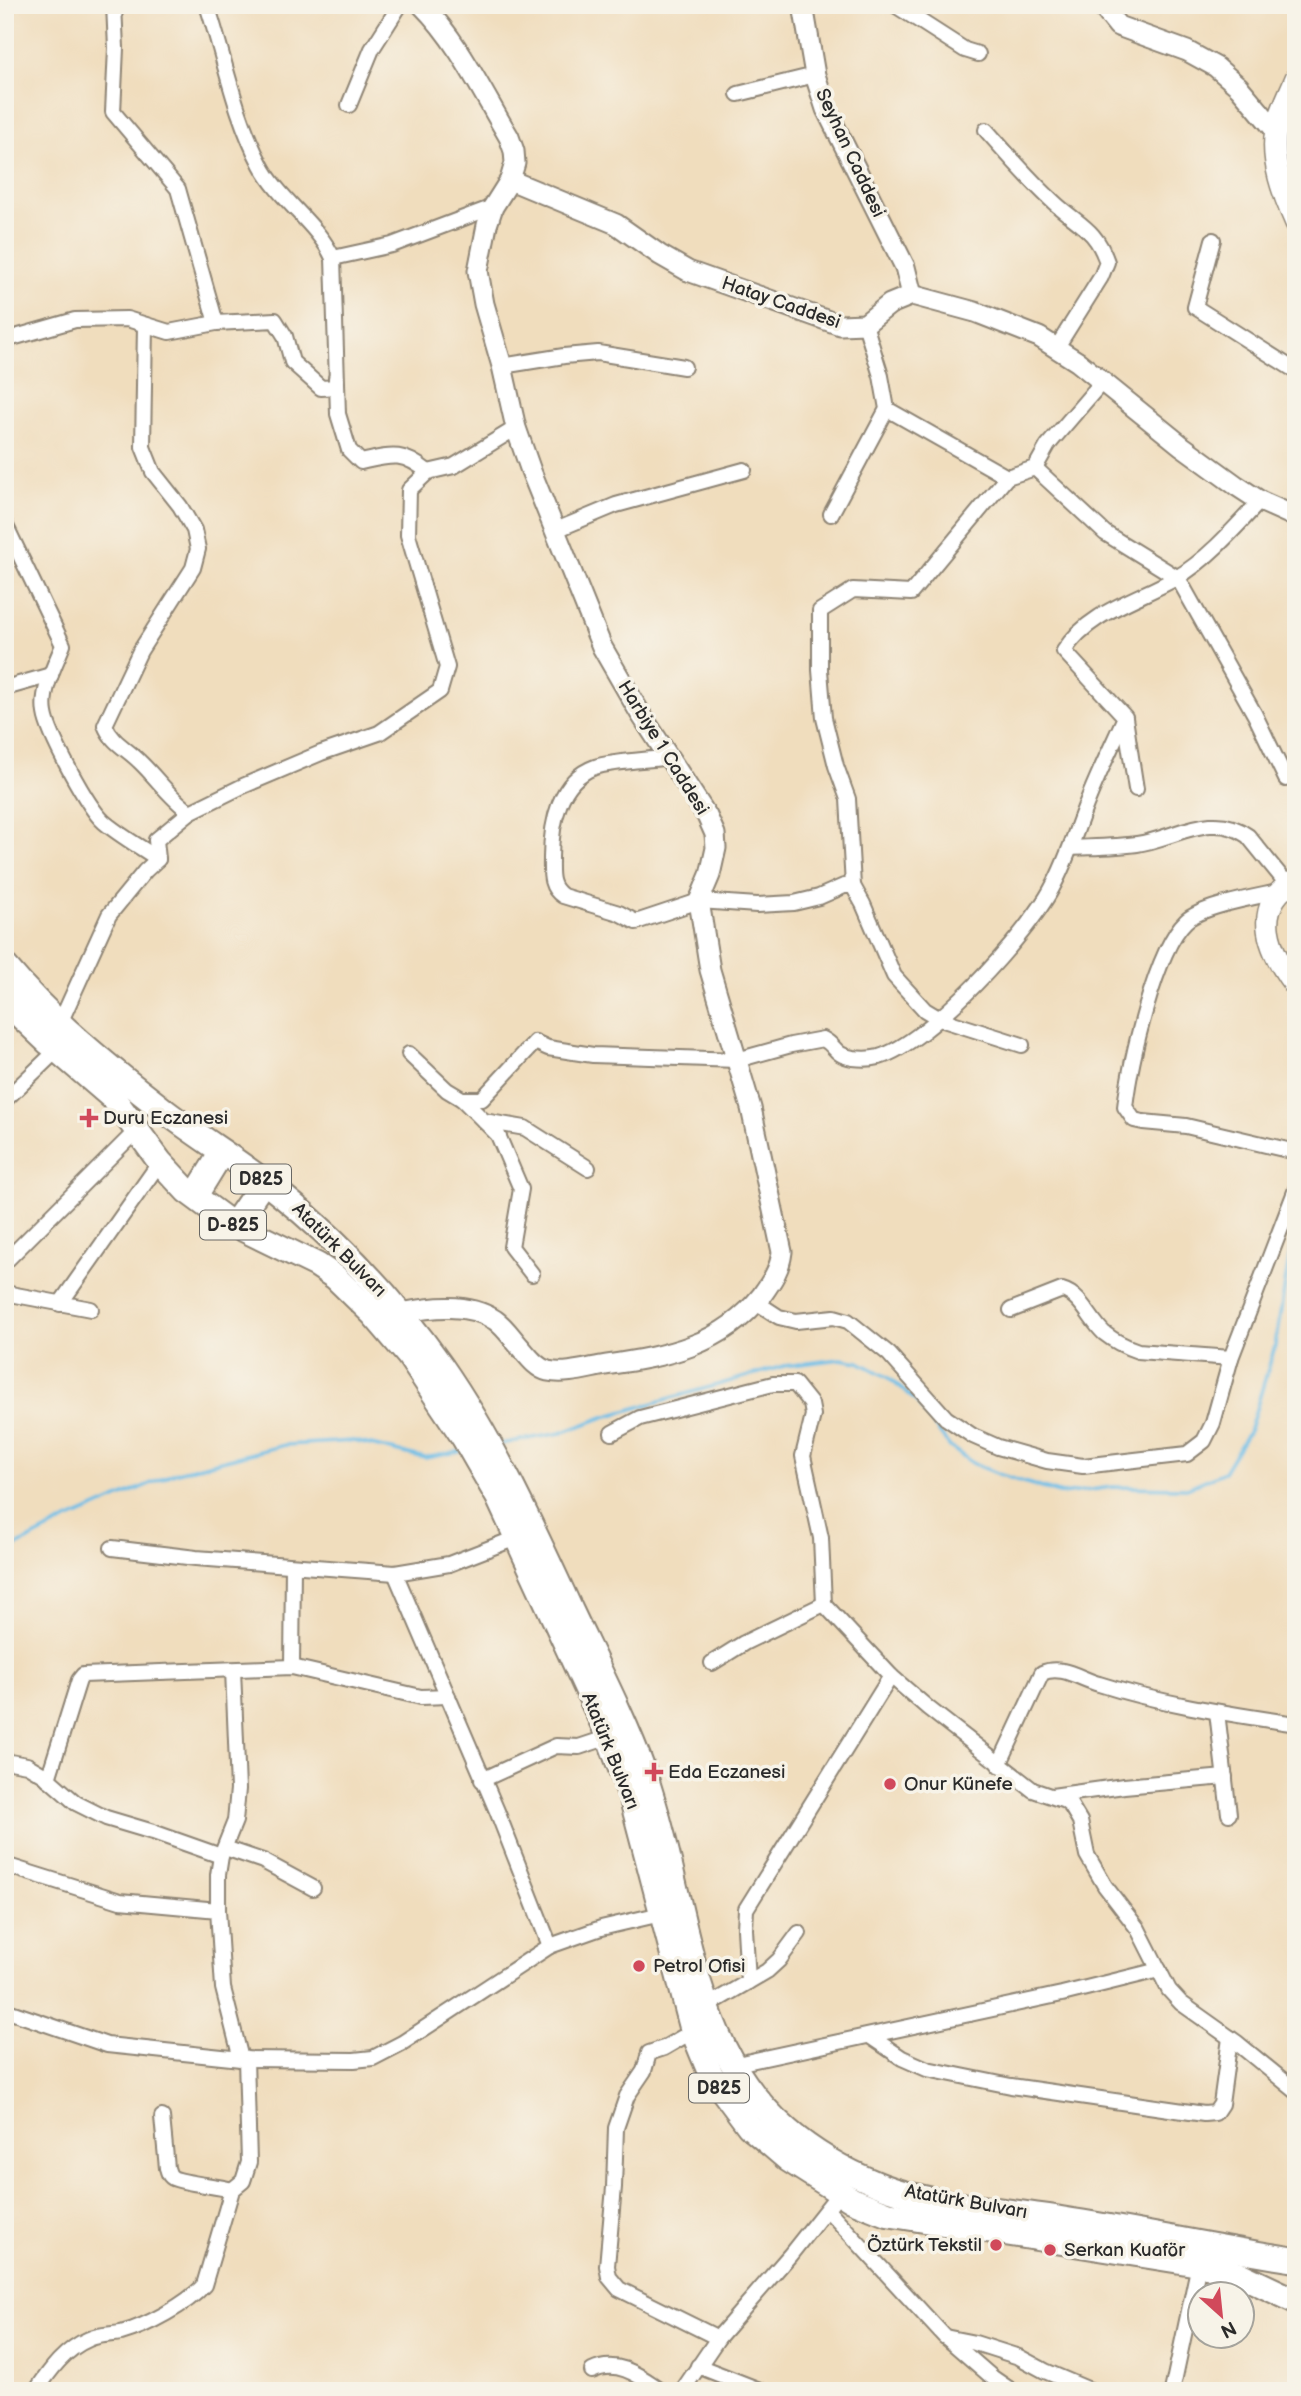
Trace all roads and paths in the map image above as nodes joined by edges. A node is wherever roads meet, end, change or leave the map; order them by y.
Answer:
1 (114, 5) edge
2 (207, 5) edge
3 (400, 5) edge
4 (422, 5) edge
5 (803, 5) edge
6 (895, 5) edge
7 (1101, 5) edge
8 (978, 54) dead end
9 (815, 75) junction
10 (1296, 78) edge
11 (738, 94) dead end
12 (349, 105) dead end
13 (986, 130) dead end
14 (1276, 131) junction
15 (510, 180) junction
16 (493, 207) junction
17 (1296, 223) edge
18 (1213, 240) dead end
19 (333, 258) junction
20 (912, 295) junction
21 (216, 323) junction
22 (865, 324) junction
23 (145, 325) junction
24 (5, 340) edge
25 (1057, 347) junction
26 (502, 366) junction
27 (684, 367) dead end
28 (1296, 370) edge
29 (336, 378) junction
30 (1102, 382) junction
31 (887, 409) junction
32 (516, 428) junction
33 (1035, 468) junction
34 (744, 470) dead end
35 (428, 472) junction
36 (1007, 477) junction
37 (1260, 501) junction
38 (831, 514) dead end
39 (1296, 517) edge
40 (5, 524) edge
41 (556, 530) junction
42 (1178, 578) junction
43 (51, 675) junction
44 (5, 688) edge
45 (1125, 717) junction
46 (670, 757) junction
47 (1286, 779) dead end
48 (1136, 789) dead end
49 (191, 812) junction
50 (1071, 848) junction
51 (158, 859) junction
52 (1287, 885) edge
53 (853, 886) junction
54 (699, 901) junction
55 (5, 966) edge
56 (1296, 987) edge
57 (5, 1001) edge
58 (940, 1019) junction
59 (60, 1023) junction
60 (1022, 1045) dead end
61 (57, 1050) junction
62 (409, 1054) dead end
63 (737, 1060) junction
64 (462, 1099) junction
65 (5, 1100) edge
66 (484, 1121) junction
67 (138, 1129) junction
68 (222, 1152) junction
69 (1296, 1152) edge
70 (160, 1162) junction
71 (588, 1168) dead end
72 (264, 1181) junction
73 (1296, 1189) edge
74 (195, 1196) junction
75 (234, 1225) junction
76 (5, 1262) edge
77 (532, 1274) dead end
78 (5, 1293) edge
79 (756, 1302) junction
80 (60, 1304) junction
81 (91, 1308) dead end
82 (1011, 1310) dead end
83 (401, 1313) junction
84 (1231, 1358) junction
85 (472, 1433) junction
86 (612, 1433) dead end
87 (506, 1492) junction
88 (516, 1538) junction
89 (112, 1548) dead end
90 (293, 1566) junction
91 (396, 1573) junction
92 (824, 1604) junction
93 (712, 1663) dead end
94 (292, 1667) junction
95 (233, 1670) junction
96 (891, 1676) junction
97 (448, 1696) junction
98 (1217, 1712) junction
99 (1296, 1724) edge
100 (609, 1737) junction
101 (5, 1761) edge
102 (999, 1765) junction
103 (1225, 1777) junction
104 (48, 1779) junction
105 (482, 1780) junction
106 (1048, 1796) junction
107 (1229, 1814) dead end
108 (223, 1852) junction
109 (5, 1865) edge
110 (313, 1888) dead end
111 (218, 1910) junction
112 (670, 1922) junction
113 (799, 1933) dead end
114 (551, 1946) junction
115 (1159, 1970) junction
116 (748, 1982) junction
117 (705, 2007) junction
118 (5, 2010) edge
119 (692, 2031) junction
120 (871, 2036) junction
121 (1230, 2038) junction
122 (244, 2059) junction
123 (732, 2065) junction
124 (1296, 2091) edge
125 (162, 2117) dead end
126 (232, 2190) junction
127 (833, 2201) junction
128 (1296, 2260) edge
129 (1199, 2264) junction
130 (1296, 2301) edge
131 (946, 2337) junction
132 (718, 2338) junction
133 (698, 2366) junction
134 (592, 2371) dead end
135 (36, 2391) edge
136 (662, 2391) edge
137 (682, 2391) edge
138 (762, 2391) edge
139 (1012, 2391) edge
140 (1092, 2391) edge
141 (1172, 2391) edge

1 - 21 street
2 - 19 street
3 - 12 street
4 - 15 street, Harbiye 1 Caddesi
5 - 9 street, Seyhan Caddesi
6 - 8 street
7 - 14 street
9 - 11 street
9 - 20 street, Seyhan Caddesi
10 - 14 main road
13 - 25 street
14 - 17 main road
15 - 16 street, Harbiye 1 Caddesi
15 - 22 street, Hatay Caddesi
16 - 19 street
16 - 26 street, Harbiye 1 Caddesi
18 - 28 street
19 - 29 street
20 - 22 street, Hatay Caddesi
20 - 25 street
21 - 23 street
21 - 29 street
22 - 31 street
23 - 24 street
23 - 49 street
25 - 30 street
26 - 27 street
26 - 32 street, Harbiye 1 Caddesi
29 - 35 street
30 - 33 street
30 - 37 street
31 - 36 street
31 - 38 street
32 - 35 street
32 - 41 street, Harbiye 1 Caddesi
33 - 36 street
33 - 42 street
34 - 41 street
35 - 49 street
36 - 53 street
37 - 39 street
37 - 42 street
40 - 43 street
41 - 46 street, Harbiye 1 Caddesi
42 - 45 street
42 - 47 street
43 - 44 street
43 - 51 street
45 - 48 street
45 - 50 street
46 - 54 street, Harbiye 1 Caddesi
46 - 54 street
49 - 51 street
50 - 52 street
50 - 58 street
51 - 59 street
52 - 56 main road
52 - 69 street
53 - 54 street
53 - 58 street
54 - 63 street, Harbiye 1 Caddesi
55 - 59 highway, Atatürk Bulvarı / D825
57 - 61 highway, Atatürk Bulvarı / D-825
58 - 60 street
58 - 63 street
59 - 68 highway, Atatürk Bulvarı / D825
61 - 65 street
61 - 67 highway, Atatürk Bulvarı / D-825
62 - 64 street
63 - 64 street
63 - 79 street, Harbiye 1 Caddesi
64 - 66 street
66 - 71 street
66 - 77 street
67 - 70 highway, Atatürk Bulvarı / D-825
67 - 76 street
68 - 72 highway, Atatürk Bulvarı / D825
68 - 74 highway
70 - 74 highway, Atatürk Bulvarı / D-825
70 - 80 street
72 - 75 highway
72 - 83 highway, Atatürk Bulvarı / D825
73 - 84 street
74 - 75 highway, Atatürk Bulvarı / D-825
75 - 85 highway, Atatürk Bulvarı / D-825
78 - 80 street
79 - 83 street, Harbiye 1 Caddesi
79 - 84 street
80 - 81 street
82 - 84 street
83 - 85 highway, Atatürk Bulvarı / D825
85 - 87 highway, Atatürk Bulvarı / D825
86 - 92 street
87 - 88 highway, Atatürk Bulvarı / D825
87 - 112 highway, Atatürk Bulvarı / D825
88 - 91 street
88 - 100 highway, Atatürk Bulvarı / D825
89 - 90 street
90 - 91 street
90 - 94 street
91 - 97 street
92 - 93 street
92 - 96 street
94 - 95 street
94 - 97 street
95 - 104 street
95 - 108 street
96 - 102 street
96 - 116 street
97 - 105 street
98 - 99 street
98 - 102 street
98 - 103 street
100 - 105 street
100 - 112 highway, Atatürk Bulvarı / D825
101 - 104 street
102 - 106 street
103 - 106 street
103 - 107 street
104 - 108 street
105 - 114 street
106 - 115 street
108 - 110 street
108 - 111 street
109 - 111 street
111 - 122 street
112 - 114 street
112 - 117 highway, Atatürk Bulvarı / D825
112 - 119 highway, Atatürk Bulvarı / D825
113 - 116 street
114 - 122 street
115 - 120 street
115 - 121 street
116 - 117 street
117 - 123 highway, Atatürk Bulvarı / D825
118 - 122 street
119 - 127 highway, Atatürk Bulvarı / D825
119 - 132 street
120 - 121 street
120 - 123 street
121 - 124 street
122 - 126 street
123 - 128 highway, Atatürk Bulvarı / D825
125 - 126 street
126 - 135 street
127 - 129 highway, Atatürk Bulvarı / D825
127 - 131 street
127 - 132 street
129 - 130 highway, Atatürk Bulvarı / D825
129 - 141 street
131 - 139 street
131 - 140 street
132 - 133 street
133 - 137 street
133 - 138 street
134 - 136 street

